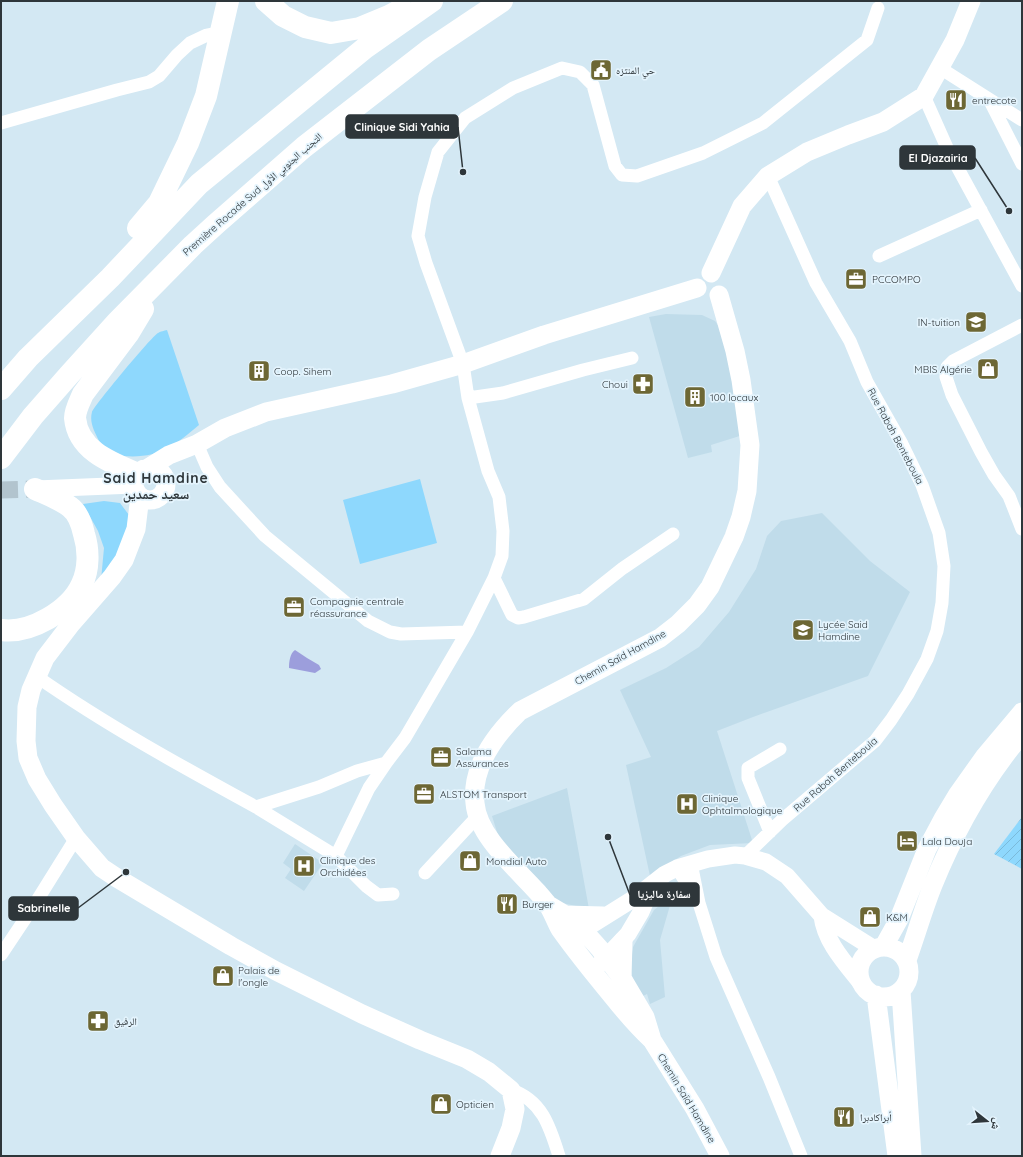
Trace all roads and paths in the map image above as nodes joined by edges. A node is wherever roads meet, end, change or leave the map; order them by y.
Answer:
1 (228, 1) edge
2 (266, 1) edge
3 (416, 1) edge
4 (432, 1) edge
5 (502, 1) edge
6 (961, 1) edge
7 (971, 1) edge
8 (878, 8) dead end
9 (222, 32) junction
10 (955, 40) junction
11 (940, 68) junction
12 (924, 96) junction
13 (990, 101) junction
14 (1022, 120) edge
15 (1, 123) edge
16 (1022, 164) edge
17 (768, 176) junction
18 (981, 210) junction
19 (879, 256) dead end
20 (712, 273) junction
21 (1022, 286) edge
22 (697, 288) junction
23 (150, 289) junction
24 (719, 295) junction
25 (72, 315) junction
26 (1022, 325) edge
27 (632, 358) dead end
28 (463, 364) junction
29 (1, 389) edge
30 (468, 398) junction
31 (197, 444) junction
32 (1, 458) edge
33 (140, 481) junction
34 (35, 489) joint
35 (162, 489) junction
36 (1016, 495) edge
37 (136, 529) junction
38 (1022, 529) edge
39 (673, 534) dead end
40 (494, 578) junction
41 (1, 630) edge
42 (467, 632) junction
43 (36, 676) junction
44 (1022, 712) edge
45 (1022, 734) edge
46 (780, 749) dead end
47 (386, 763) junction
48 (256, 807) junction
49 (477, 817) junction
50 (770, 832) junction
51 (76, 838) junction
52 (336, 856) junction
53 (745, 856) junction
54 (684, 866) junction
55 (425, 873) dead end
56 (654, 882) junction
57 (393, 894) dead end
58 (547, 904) junction
59 (565, 915) junction
60 (603, 916) junction
61 (822, 916) junction
62 (576, 936) junction
63 (623, 941) junction
64 (878, 947) junction
65 (1, 955) edge
66 (606, 957) junction
67 (907, 960) junction
68 (592, 972) junction
69 (622, 978) junction
70 (870, 991) junction
71 (901, 991) junction
72 (652, 1040) junction
73 (511, 1090) junction
74 (500, 1156) edge
75 (559, 1156) edge
76 (720, 1156) edge
77 (801, 1156) edge
78 (897, 1156) edge
79 (912, 1156) edge

1 - 9 highway
2 - 3 highway
4 - 25 highway
5 - 23 highway, Première Rocade Sud التجنب الجنوبي الأول
6 - 10 main road
7 - 10 main road
8 - 28 street
9 - 15 street
9 - 25 highway
10 - 11 main road
11 - 12 main road
11 - 13 street
12 - 17 main road
12 - 18 street
13 - 14 street
13 - 16 street
17 - 20 main road
17 - 50 street, Rue Rabah Benteboula
18 - 19 street
18 - 21 street
20 - 22 main road
20 - 24 main road
22 - 24 main road
22 - 28 main road
23 - 32 highway, Première Rocade Sud التجنب الجنوبي الأول
23 - 33 highway
24 - 49 main road, Chemin Saïd Hamdine
25 - 29 highway
26 - 36 street
27 - 30 street
28 - 30 street
28 - 31 main road
30 - 40 street
31 - 33 main road
31 - 35 main road
31 - 42 street
33 - 34 street
33 - 35 main road
33 - 35 main road
33 - 37 main road
34 - 41 highway
35 - 37 main road
36 - 38 street
37 - 43 main road
39 - 40 street
40 - 42 street
42 - 47 street
43 - 48 street
43 - 51 main road
44 - 64 main road
45 - 67 main road
46 - 50 street
47 - 48 street
47 - 52 street
48 - 52 street
49 - 55 street
49 - 58 main road, Chemin Saïd Hamdine
50 - 53 street, Rue Rabah Benteboula
51 - 65 street
51 - 73 main road
52 - 57 street
53 - 54 street
53 - 61 street
54 - 56 street
54 - 77 street
56 - 60 street
56 - 63 street
58 - 59 main road
58 - 62 main road
59 - 60 main road
59 - 62 main road
60 - 62 street
61 - 64 street
61 - 70 street
62 - 66 main road
62 - 68 main road
63 - 66 street
63 - 69 main road
64 - 67 main road
64 - 70 main road
66 - 68 street
66 - 69 main road
67 - 71 main road
68 - 72 main road
69 - 72 main road
70 - 71 main road
70 - 78 main road
71 - 79 main road
72 - 76 main road, Chemin Saïd Hamdine
73 - 74 main road
73 - 75 street

